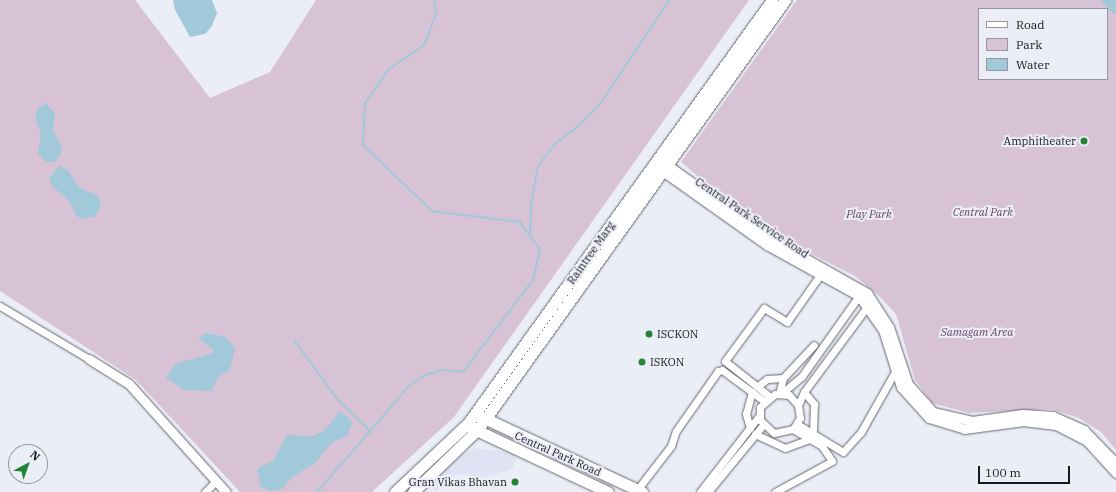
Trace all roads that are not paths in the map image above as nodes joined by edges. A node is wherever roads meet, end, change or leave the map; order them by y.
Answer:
1 (772, 0) edge
2 (785, 0) edge
3 (664, 167) junction
4 (820, 275) junction
5 (861, 293) junction
6 (870, 302) junction
7 (0, 306) edge
8 (814, 345) dead end
9 (89, 359) joint
10 (896, 370) junction
11 (782, 378) junction
12 (758, 386) junction
13 (752, 392) junction
14 (804, 392) junction
15 (780, 393) junction
16 (766, 399) junction
17 (798, 405) junction
18 (481, 416) junction
19 (760, 416) junction
20 (763, 425) junction
21 (795, 427) junction
22 (472, 428) junction
23 (750, 428) junction
24 (813, 431) junction
25 (755, 434) junction
26 (810, 439) junction
27 (1116, 463) edge
28 (1116, 473) edge
29 (216, 481) junction
30 (640, 491) edge
31 (205, 492) edge
32 (226, 492) edge
33 (395, 492) edge
34 (413, 492) edge
35 (608, 492) edge
36 (700, 492) edge
37 (708, 492) edge
38 (775, 492) edge

1 - 18 main road, Raintree Marg
2 - 3 main road, Raintree Marg
3 - 4 street, Central Park Service Road
3 - 5 street, Central Park Service Road
3 - 18 main road, Raintree Marg
4 - 5 street, Central Park Service Road
4 - 12 street
5 - 6 street, Central Park Service Road
5 - 15 street
6 - 10 street, Central Park Service Road
6 - 14 street
6 - 27 street, Central Park Service Road
7 - 9 street
8 - 11 street
9 - 29 street
10 - 24 street
10 - 28 street, Central Park Service Road
11 - 12 street
11 - 15 street
12 - 16 street
13 - 16 street
13 - 23 street
13 - 30 street
14 - 17 street
14 - 24 street
15 - 16 street
15 - 17 street
16 - 19 street
17 - 21 street
18 - 22 main road, Raintree Marg
18 - 30 main road, Central Park Road
19 - 20 street
19 - 23 street
20 - 21 street
20 - 25 street
21 - 24 street
21 - 26 street
22 - 33 main road, Raintree Marg
22 - 34 main road, Raintree Marg
22 - 35 main road, Central Park Road
23 - 36 street
25 - 26 street
25 - 37 street
26 - 38 street
29 - 31 street
29 - 32 street

